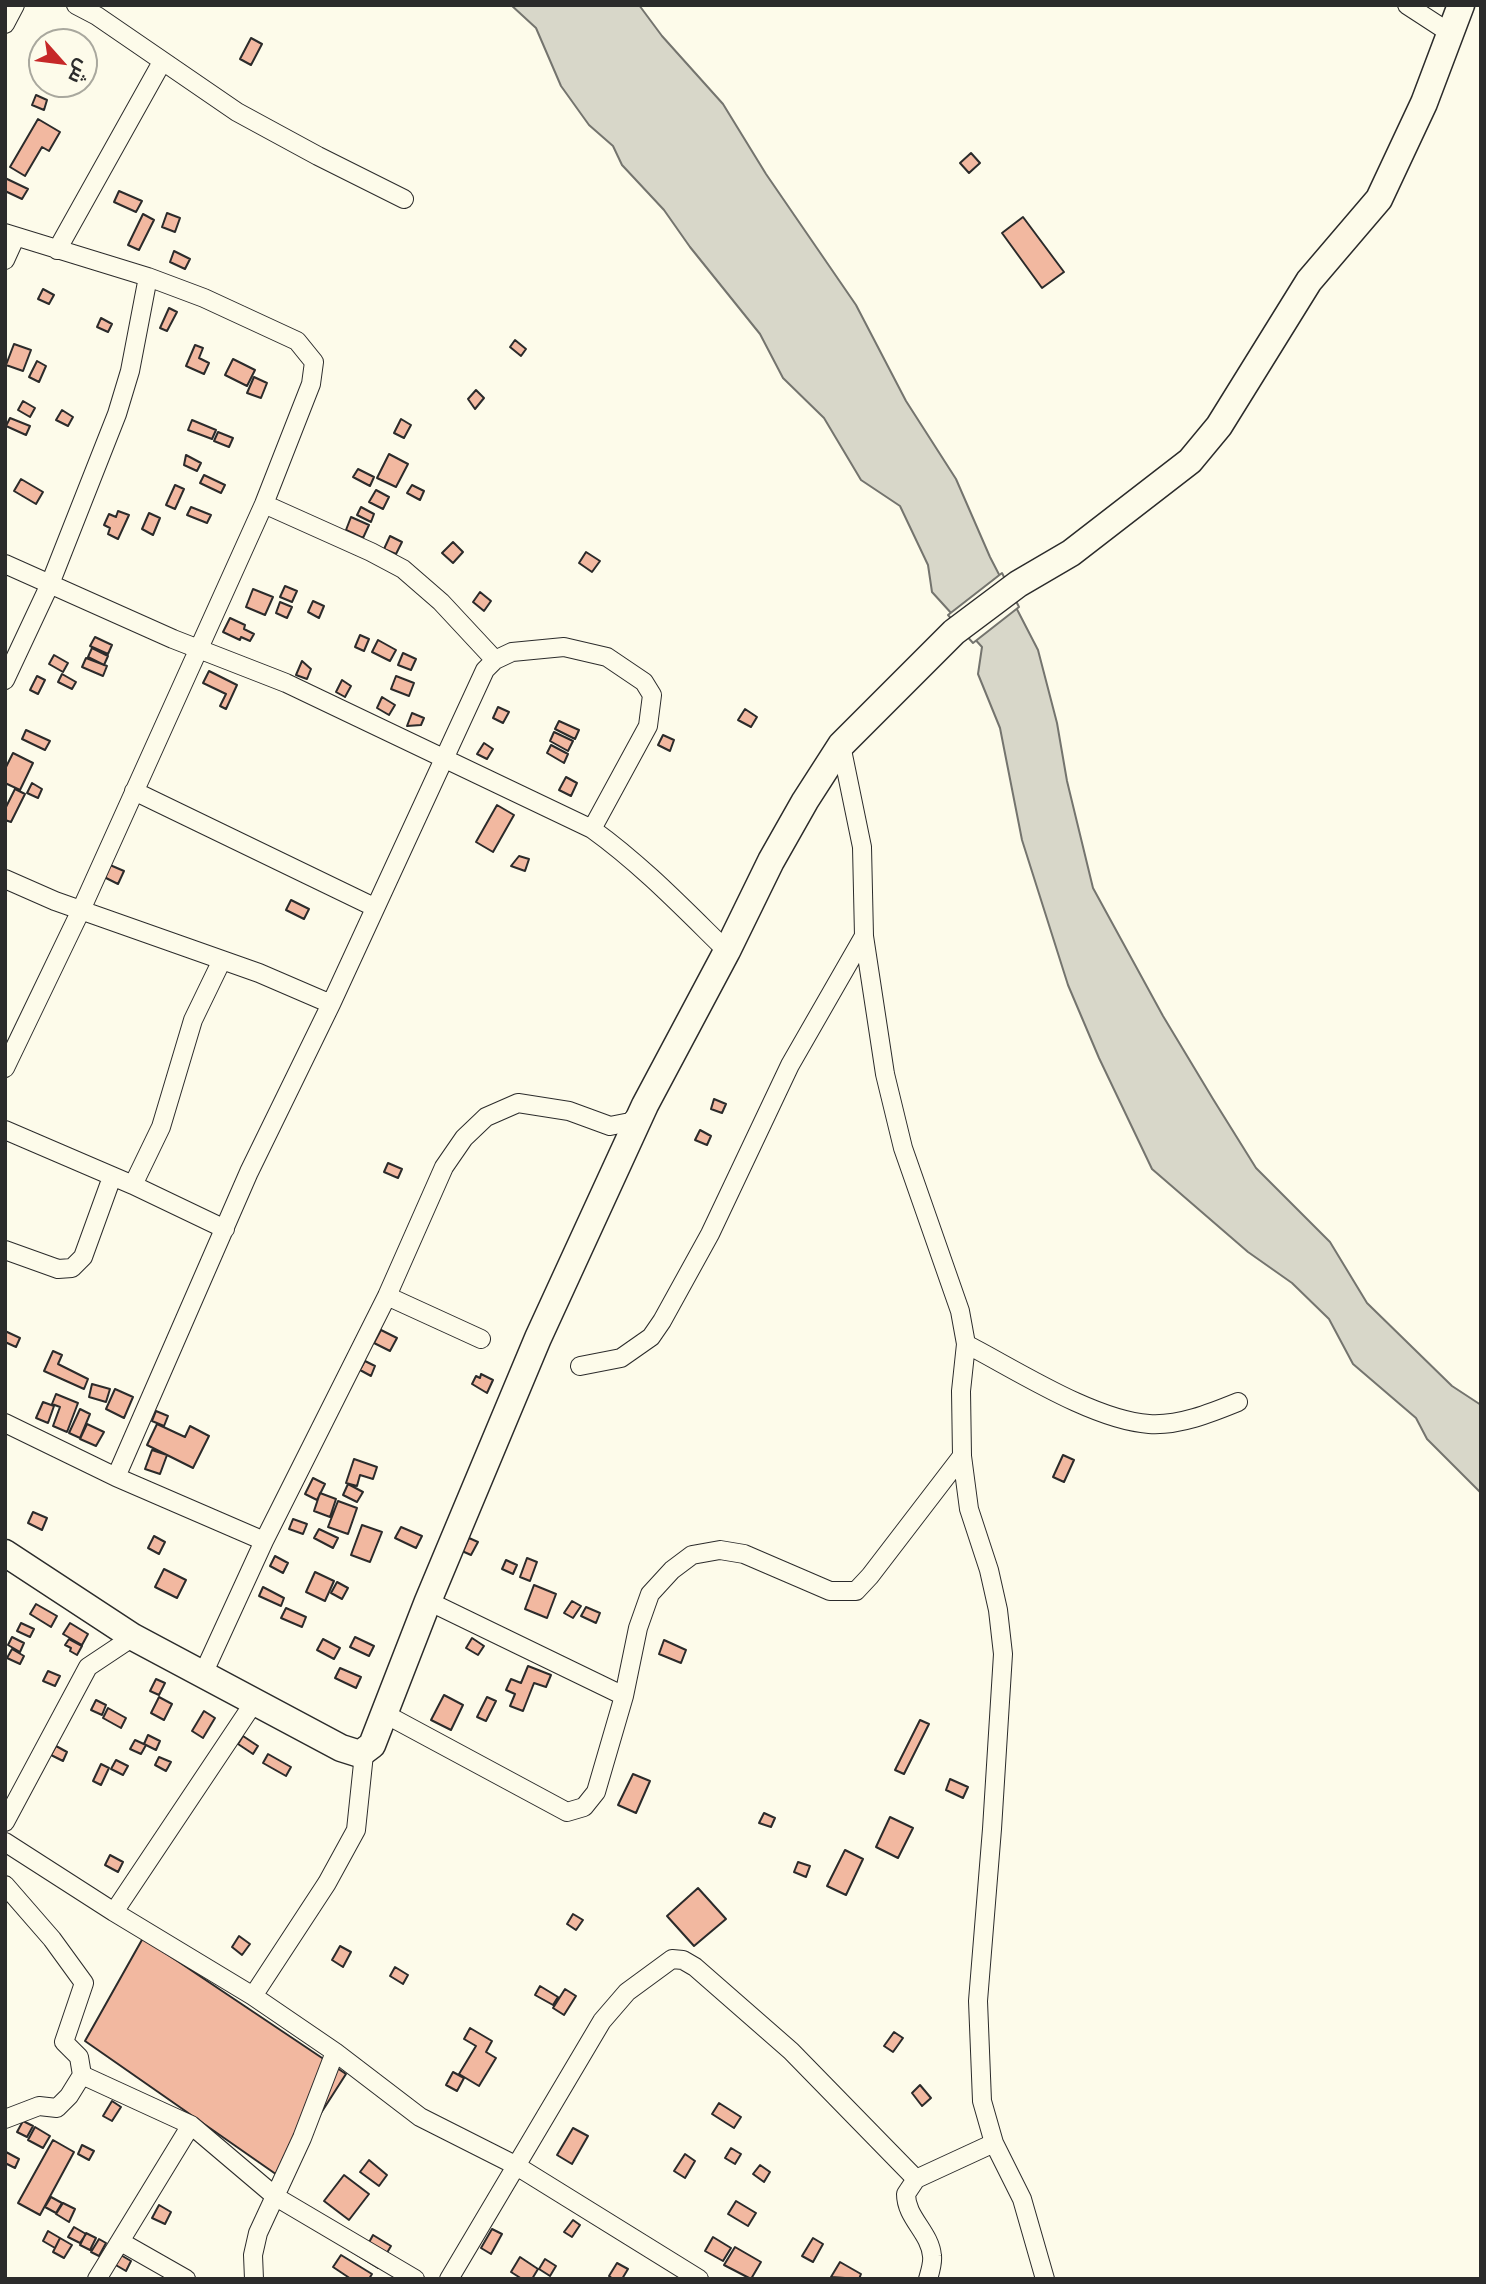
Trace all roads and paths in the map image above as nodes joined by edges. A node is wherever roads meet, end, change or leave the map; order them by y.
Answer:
1 (15, 5) edge
2 (76, 5) edge
3 (1407, 5) edge
4 (1461, 5) edge
5 (5, 24) edge
6 (1450, 33) junction
7 (162, 62) junction
8 (404, 199) dead end
9 (10, 236) edge
10 (57, 250) junction
11 (5, 260) edge
12 (148, 277) junction
13 (264, 504) junction
14 (5, 564) edge
15 (50, 584) junction
16 (198, 649) junction
17 (495, 660) junction
18 (5, 680) edge
19 (841, 745) junction
20 (444, 758) junction
21 (134, 791) junction
22 (592, 829) junction
23 (5, 879) edge
24 (374, 907) junction
25 (81, 910) junction
26 (864, 936) junction
27 (727, 951) junction
28 (222, 960) junction
29 (331, 1004) junction
30 (5, 1068) edge
31 (645, 1105) junction
32 (5, 1130) edge
33 (112, 1177) junction
34 (133, 1185) junction
35 (225, 1229) junction
36 (5, 1250) edge
37 (387, 1296) junction
38 (481, 1339) dead end
39 (966, 1344) junction
40 (580, 1366) dead end
41 (1238, 1402) dead end
42 (5, 1423) edge
43 (962, 1456) junction
44 (116, 1476) junction
45 (264, 1541) junction
46 (5, 1553) edge
47 (428, 1601) junction
48 (133, 1637) junction
49 (203, 1674) junction
50 (624, 1696) junction
51 (255, 1701) junction
52 (385, 1714) junction
53 (364, 1754) junction
54 (5, 1822) edge
55 (5, 1842) edge
56 (7, 1889) edge
57 (114, 1912) junction
58 (253, 1996) junction
59 (335, 2052) junction
60 (82, 2075) junction
61 (5, 2119) edge
62 (191, 2125) junction
63 (994, 2143) junction
64 (515, 2165) junction
65 (916, 2179) junction
66 (276, 2197) junction
67 (121, 2242) junction
68 (97, 2279) edge
69 (186, 2279) edge
70 (254, 2279) edge
71 (415, 2279) edge
72 (449, 2279) edge
73 (699, 2279) edge
74 (928, 2279) edge
75 (1045, 2279) edge

1 - 5 street
2 - 7 street
3 - 6 street
4 - 6 street
6 - 19 street
7 - 8 street
7 - 10 street
9 - 10 street
9 - 11 street
10 - 12 street
12 - 13 street
12 - 15 street
13 - 16 street
13 - 17 street
14 - 15 street
15 - 16 street
15 - 18 street
16 - 20 street
16 - 21 street
17 - 20 street
17 - 22 street
19 - 26 street
19 - 27 street
20 - 22 street
20 - 24 street
21 - 24 street
21 - 25 street
22 - 27 street
23 - 25 street
24 - 29 street
25 - 28 street
25 - 30 street
26 - 39 street
26 - 40 street
27 - 31 street
28 - 29 street
28 - 34 street
29 - 35 street
31 - 37 street
31 - 47 street
32 - 33 street
33 - 34 street
33 - 36 street
34 - 35 street
35 - 44 street
37 - 38 street
37 - 45 street
39 - 41 street
39 - 43 street
42 - 44 street
43 - 50 street
43 - 63 street
44 - 45 street
45 - 49 street
46 - 48 street
47 - 50 street
47 - 52 street
48 - 49 street
48 - 54 street
49 - 51 street
50 - 52 street
51 - 53 street
51 - 57 street
52 - 53 street
53 - 58 street
55 - 57 street
56 - 60 street
57 - 58 street
58 - 59 street
59 - 64 street
59 - 66 street
60 - 61 street
60 - 62 street
62 - 66 street
62 - 67 street
63 - 65 street
63 - 75 street
64 - 65 street
64 - 72 street
64 - 73 street
65 - 74 street
66 - 70 street
66 - 71 street
67 - 68 street
67 - 69 street

